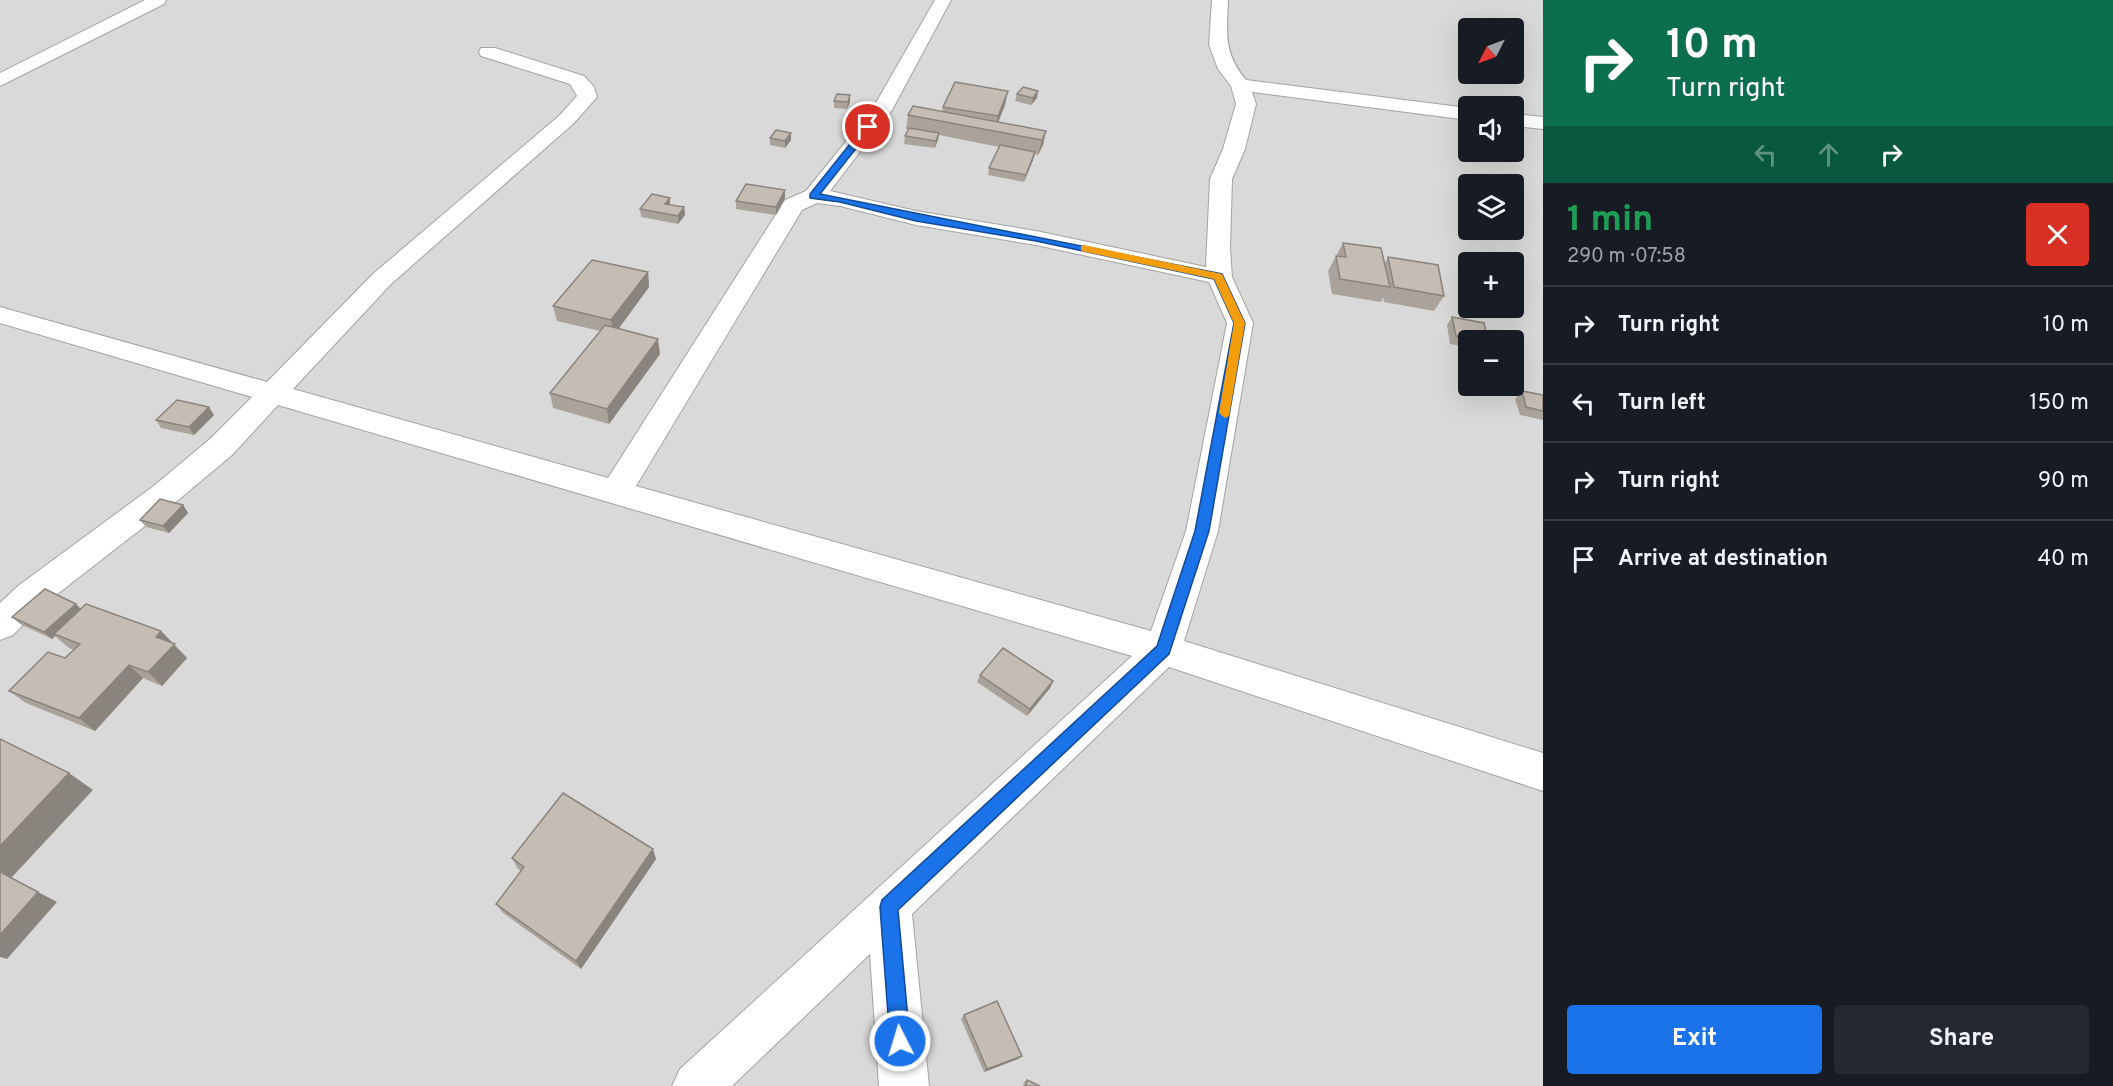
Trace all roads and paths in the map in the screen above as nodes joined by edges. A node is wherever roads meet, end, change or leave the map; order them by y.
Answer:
1 (158, 0) edge
2 (943, 0) edge
3 (1220, 0) edge
4 (488, 52) dead end
5 (0, 80) edge
6 (1240, 85) junction
7 (1458, 113) edge
8 (1524, 121) edge
9 (1543, 123) edge
10 (813, 196) junction
11 (1219, 277) junction
12 (0, 315) edge
13 (274, 394) junction
14 (616, 492) junction
15 (0, 625) edge
16 (1164, 650) junction
17 (1543, 772) edge
18 (889, 907) junction
19 (697, 1086) edge
20 (904, 1086) edge

1 - 5 street
2 - 10 street
3 - 6 street
4 - 13 street
6 - 7 street
6 - 11 street
8 - 9 street
10 - 11 street
10 - 14 street
11 - 16 street
12 - 13 street
13 - 14 street
13 - 15 street
14 - 16 street
16 - 17 street
16 - 18 street
18 - 19 street
18 - 20 street

